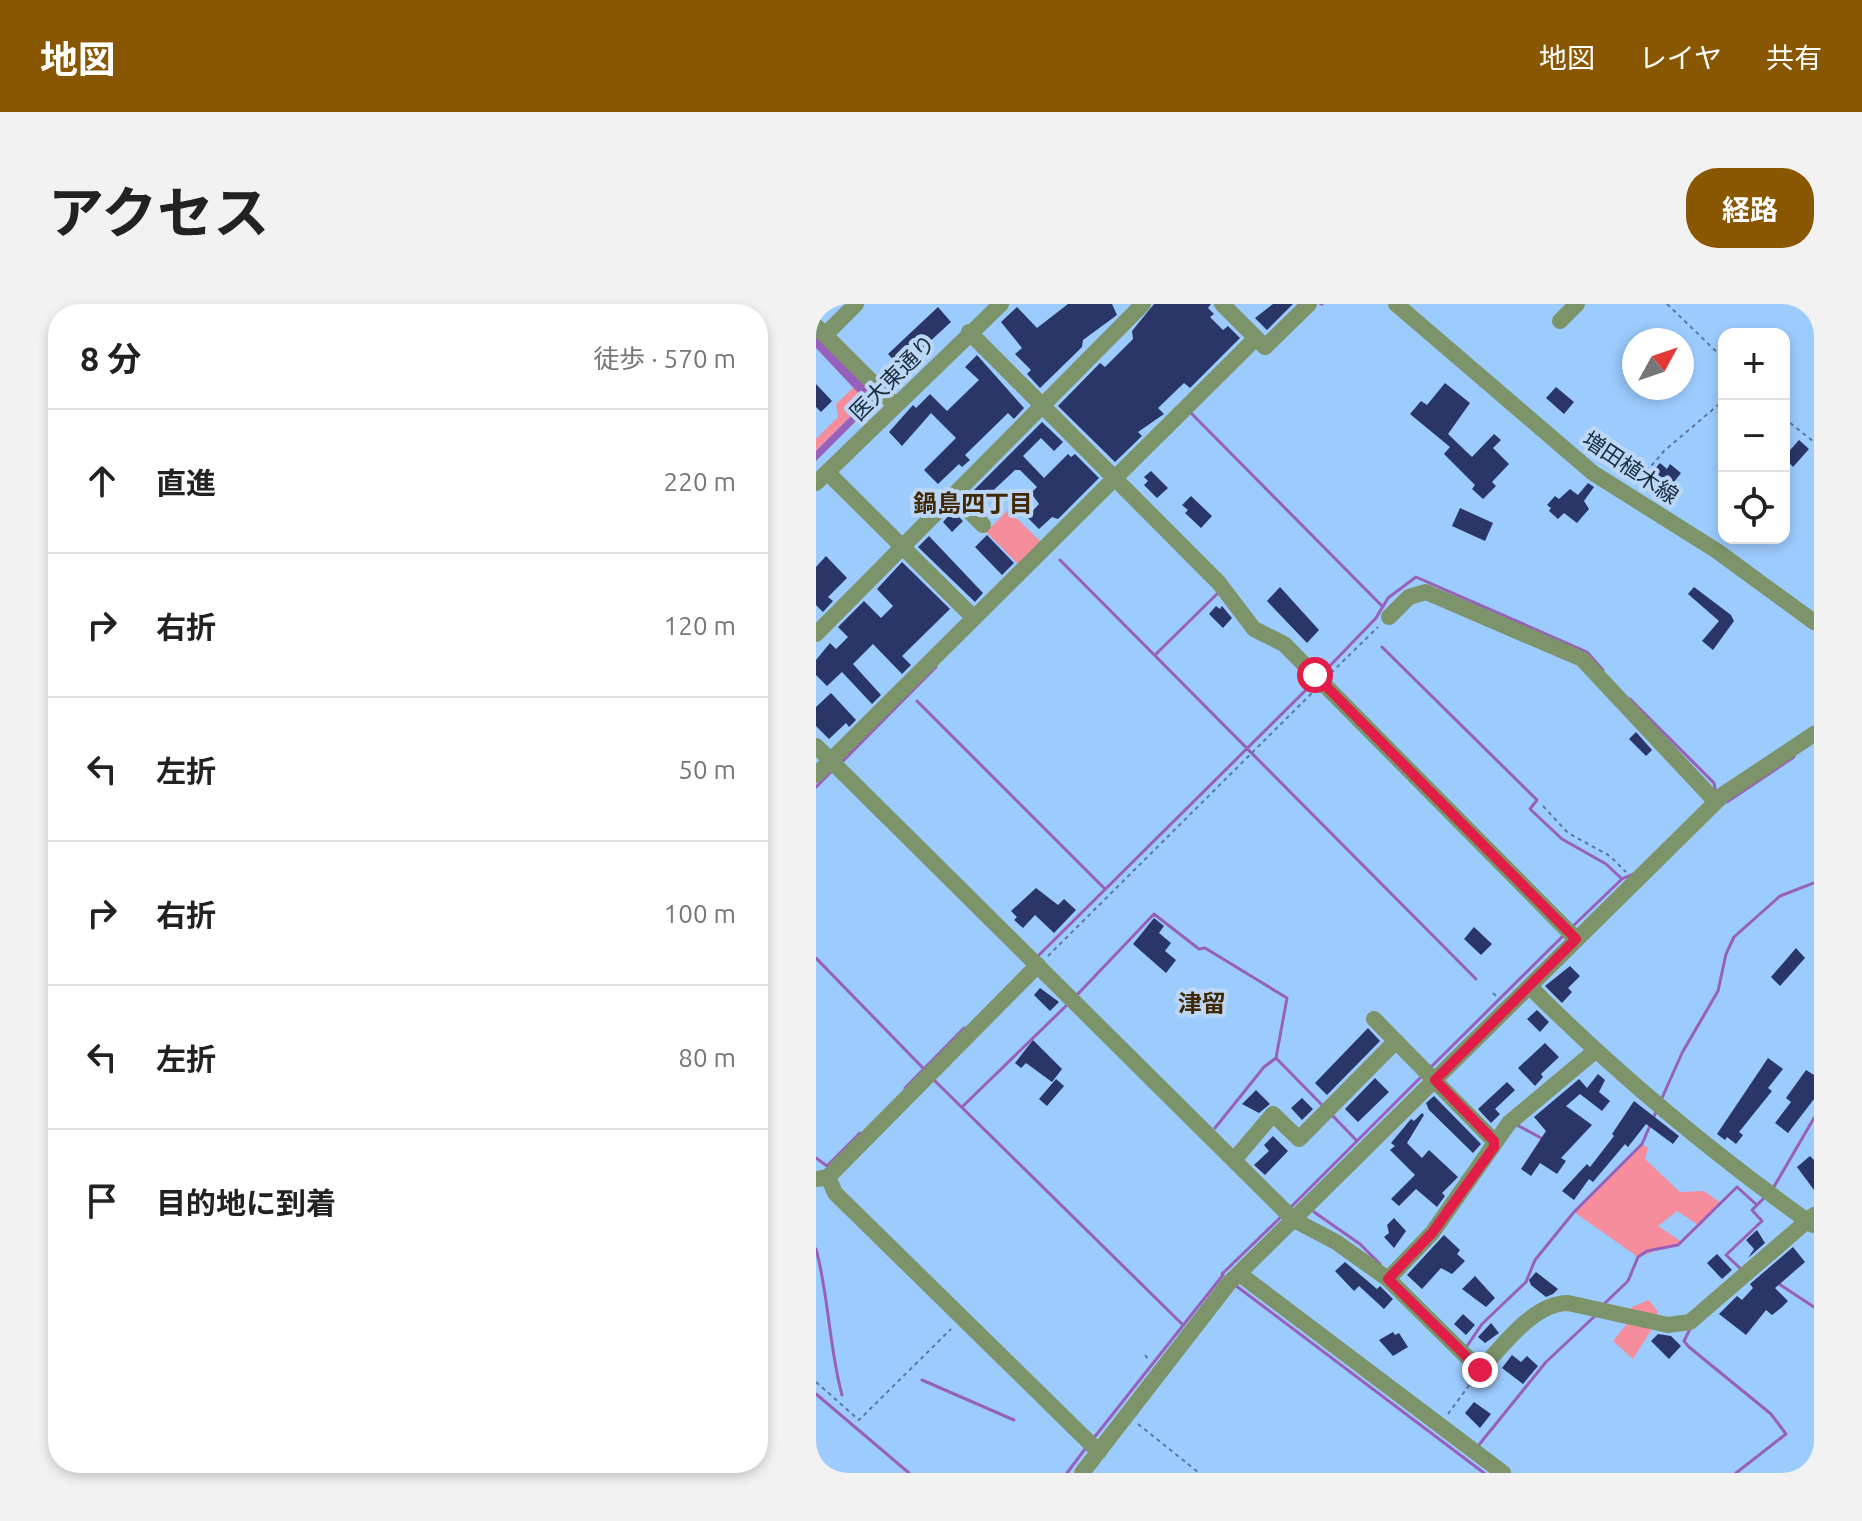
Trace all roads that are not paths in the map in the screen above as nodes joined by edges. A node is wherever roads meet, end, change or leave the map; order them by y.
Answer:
1 (856, 304) edge
2 (1001, 304) edge
3 (1143, 304) edge
4 (1222, 304) edge
5 (1309, 304) edge
6 (1396, 304) edge
7 (1577, 304) edge
8 (1560, 321) dead end
9 (820, 330) edge
10 (969, 332) junction
11 (1260, 342) junction
12 (895, 405) junction
13 (1041, 407) junction
14 (822, 478) edge
15 (1118, 483) junction
16 (954, 496) junction
17 (983, 525) dead end
18 (903, 548) junction
19 (1392, 614) dead end
20 (973, 617) junction
21 (1814, 622) edge
22 (816, 634) edge
23 (1812, 739) edge
24 (816, 746) edge
25 (834, 764) junction
26 (816, 775) edge
27 (1716, 798) junction
28 (1571, 933) junction
29 (1035, 961) junction
30 (1530, 987) junction
31 (1374, 1019) dead end
32 (1396, 1041) junction
33 (1595, 1051) junction
34 (1430, 1075) junction
35 (1494, 1144) junction
36 (1234, 1160) junction
37 (822, 1178) edge
38 (1290, 1216) junction
39 (1812, 1221) edge
40 (1235, 1279) junction
41 (1388, 1279) junction
42 (1099, 1452) junction
43 (1082, 1473) edge
44 (1503, 1473) edge

1 - 9 street
2 - 10 street, 医大東通り
3 - 13 street
4 - 11 street
5 - 11 street
6 - 21 street, 増田植木線
7 - 8 street
9 - 12 street
10 - 12 street, 医大東通り
10 - 13 street
11 - 15 street
12 - 14 street, 医大東通り
13 - 15 street
13 - 16 street
14 - 18 street
15 - 20 street
15 - 28 street
16 - 17 street
16 - 18 street
18 - 20 street
18 - 22 street
19 - 27 street
20 - 25 street
23 - 27 street
24 - 25 street
25 - 26 street
25 - 29 street
27 - 28 street
28 - 30 street
29 - 36 street
29 - 37 street
30 - 33 street
30 - 34 street
31 - 32 street
32 - 34 street
32 - 36 street
33 - 35 street
33 - 39 street
34 - 35 street
34 - 38 street
35 - 41 street
36 - 38 street
37 - 42 street
38 - 40 street
38 - 41 street
39 - 41 street
40 - 42 street
40 - 44 street
42 - 43 street

